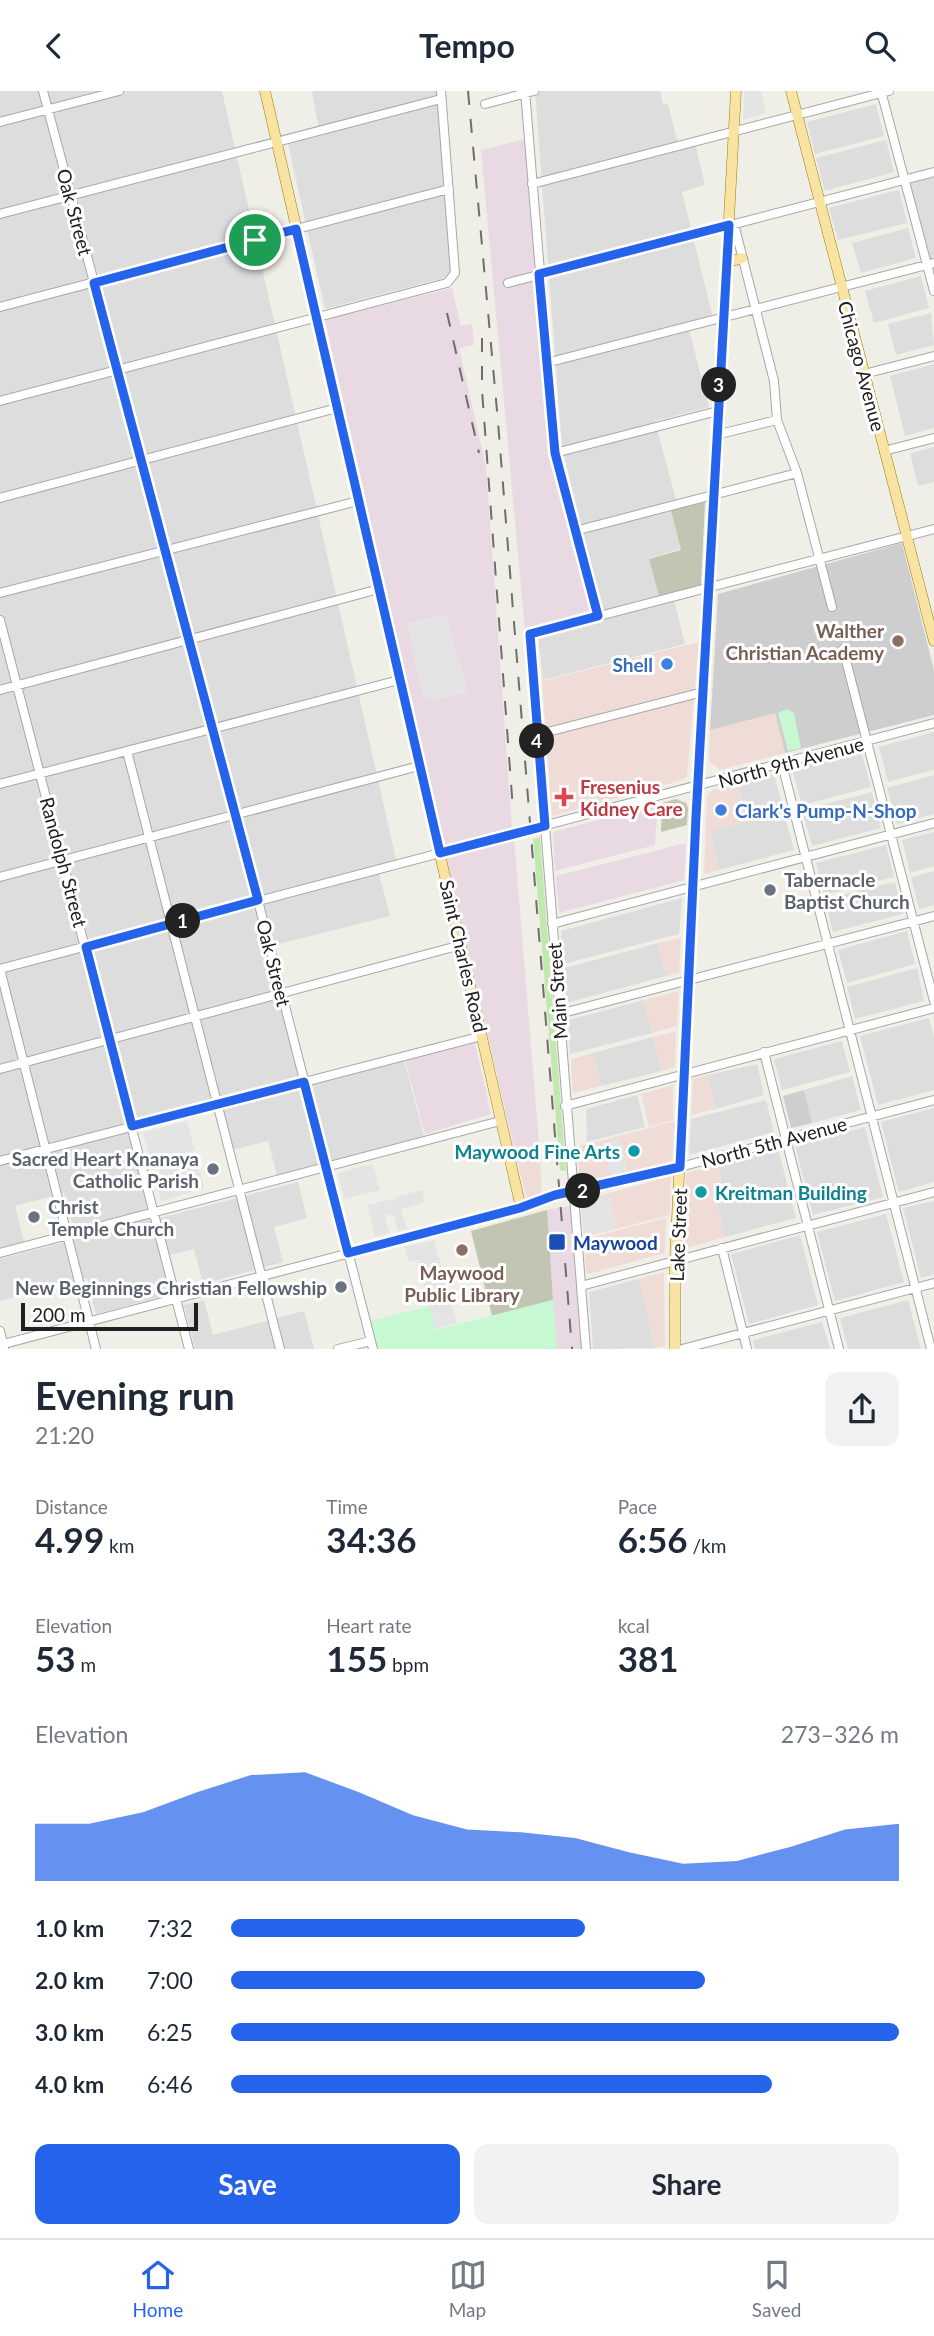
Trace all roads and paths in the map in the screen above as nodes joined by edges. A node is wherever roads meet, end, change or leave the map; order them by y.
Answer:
1 (43, 91) edge
2 (119, 91) edge
3 (265, 91) edge
4 (736, 91) edge
5 (791, 91) edge
6 (528, 92) edge
7 (884, 92) edge
8 (441, 95) edge
9 (485, 104) dead end
10 (48, 110) junction
11 (797, 115) junction
12 (0, 122) edge
13 (733, 131) junction
14 (276, 142) junction
15 (934, 172) edge
16 (905, 180) junction
17 (532, 184) junction
18 (449, 189) junction
19 (71, 196) junction
20 (820, 202) junction
21 (0, 214) edge
22 (732, 224) junction
23 (296, 229) junction
24 (742, 258) junction
25 (726, 263) junction
26 (931, 264) edge
27 (539, 274) junction
28 (94, 283) junction
29 (508, 283) dead end
30 (842, 287) junction
31 (934, 291) edge
32 (0, 307) edge
33 (756, 309) junction
34 (317, 318) junction
35 (723, 318) junction
36 (934, 356) edge
37 (546, 363) junction
38 (118, 369) junction
39 (864, 374) junction
40 (0, 401) edge
41 (337, 408) junction
42 (718, 411) junction
43 (777, 420) junction
44 (716, 435) junction
45 (934, 438) edge
46 (884, 451) junction
47 (555, 453) junction
48 (142, 461) junction
49 (797, 473) junction
50 (713, 495) junction
51 (0, 498) edge
52 (358, 501) junction
53 (934, 529) edge
54 (575, 531) junction
55 (906, 536) junction
56 (166, 549) junction
57 (820, 559) junction
58 (708, 588) junction
59 (379, 589) junction
60 (0, 593) edge
61 (832, 607) dead end
62 (598, 616) junction
63 (0, 620) edge
64 (189, 639) junction
65 (934, 641) edge
66 (843, 649) dead end
67 (400, 680) junction
68 (18, 685) junction
69 (0, 690) edge
70 (703, 692) junction
71 (934, 723) edge
72 (213, 729) junction
73 (536, 735) junction
74 (868, 742) junction
75 (127, 751) junction
76 (782, 764) junction
77 (419, 767) junction
78 (41, 773) junction
79 (0, 784) edge
80 (698, 786) junction
81 (236, 815) junction
82 (934, 823) edge
83 (545, 826) junction
84 (891, 834) junction
85 (149, 838) junction
86 (440, 853) junction
87 (806, 857) junction
88 (64, 860) junction
89 (0, 877) edge
90 (692, 887) junction
91 (258, 900) junction
92 (934, 916) edge
93 (914, 921) junction
94 (172, 924) junction
95 (552, 924) junction
96 (828, 943) junction
97 (461, 946) junction
98 (86, 947) junction
99 (0, 969) edge
100 (688, 980) junction
101 (282, 995) junction
102 (934, 1001) edge
103 (934, 1008) edge
104 (559, 1014) junction
105 (196, 1018) junction
106 (850, 1030) junction
107 (482, 1036) junction
108 (110, 1040) junction
109 (764, 1052) junction
110 (24, 1063) junction
111 (0, 1069) edge
112 (684, 1073) junction
113 (304, 1082) junction
114 (934, 1100) edge
115 (218, 1104) junction
116 (565, 1106) junction
117 (872, 1117) junction
118 (500, 1121) junction
119 (132, 1126) junction
120 (786, 1139) junction
121 (45, 1148) junction
122 (0, 1161) edge
123 (326, 1167) junction
124 (680, 1167) junction
125 (239, 1189) junction
126 (934, 1192) edge
127 (574, 1193) junction
128 (894, 1202) junction
129 (520, 1208) junction
130 (154, 1212) junction
131 (807, 1225) junction
132 (67, 1235) junction
133 (722, 1248) junction
134 (0, 1253) edge
135 (348, 1253) junction
136 (675, 1260) junction
137 (261, 1276) junction
138 (934, 1283) edge
139 (581, 1286) junction
140 (915, 1288) junction
141 (176, 1299) junction
142 (829, 1311) junction
143 (89, 1321) junction
144 (0, 1331) edge
145 (743, 1333) junction
146 (372, 1345) edge
147 (3, 1346) edge
148 (96, 1349) edge
149 (189, 1349) edge
150 (280, 1349) edge
151 (338, 1349) edge
152 (586, 1349) edge
153 (675, 1349) edge
154 (682, 1349) edge
155 (747, 1349) edge
156 (839, 1349) edge
157 (931, 1349) edge

1 - 10 street, Oak Street
2 - 10 street
3 - 14 main road, Saint Charles Road
4 - 13 main road, Lake Street
5 - 11 main road, Chicago Avenue
6 - 9 street
6 - 17 street
7 - 11 street
7 - 16 street
8 - 14 street
8 - 18 street
10 - 12 street
10 - 19 street, Oak Street
11 - 13 street
11 - 20 main road, Chicago Avenue
13 - 17 street
13 - 22 main road, Lake Street
14 - 19 street
14 - 23 main road, Saint Charles Road
15 - 16 street
16 - 20 street
16 - 26 street
17 - 27 street
18 - 23 street
18 - 34 street
19 - 21 street
19 - 28 street, Oak Street
20 - 22 street
20 - 30 main road, Chicago Avenue
22 - 24 street
22 - 25 main road, Lake Street
22 - 27 street
23 - 28 street
23 - 34 main road, Saint Charles Road
24 - 25 main road
24 - 33 street
25 - 35 main road, Lake Street
26 - 30 street
26 - 31 street
27 - 29 street
27 - 37 street
28 - 32 street
28 - 38 street, Oak Street
30 - 33 street
30 - 39 main road, Chicago Avenue
33 - 35 street
33 - 43 street
34 - 38 street
34 - 41 main road, Saint Charles Road
35 - 37 street
35 - 42 main road, Lake Street
36 - 39 street
37 - 47 street
38 - 40 street
38 - 48 street, Oak Street
39 - 46 main road, Chicago Avenue
41 - 48 street
41 - 52 main road, Saint Charles Road
42 - 44 main road, Lake Street
42 - 47 street
43 - 44 street
43 - 49 street
44 - 50 main road, Lake Street
45 - 46 street
46 - 55 main road, Chicago Avenue
47 - 54 street
48 - 51 street
48 - 56 street, Oak Street
49 - 50 street
49 - 57 street
50 - 54 street
50 - 58 main road, Lake Street
52 - 56 street
52 - 59 main road, Saint Charles Road
53 - 55 street
54 - 62 street
55 - 57 street
55 - 65 main road, Chicago Avenue
56 - 60 street
56 - 64 street, Oak Street
57 - 58 street
57 - 61 street
58 - 62 street
58 - 70 main road, Lake Street
59 - 64 street
59 - 67 main road, Saint Charles Road
62 - 73 street, Main Street
63 - 68 street, Randolph Street
64 - 68 street
64 - 72 street, Oak Street
66 - 74 street
67 - 72 street
67 - 77 main road, Saint Charles Road
68 - 69 street
68 - 78 street, Randolph Street
70 - 73 street
70 - 80 main road, Lake Street
71 - 74 street, North 9th Avenue
72 - 75 street
72 - 81 street, Oak Street
73 - 83 street, Main Street
74 - 76 street, North 9th Avenue
74 - 84 street
75 - 78 street
75 - 85 street
76 - 80 street, North 9th Avenue
76 - 87 street
77 - 81 street
77 - 86 main road, Saint Charles Road
78 - 79 street
78 - 88 street, Randolph Street
80 - 83 street, North 9th Avenue
80 - 90 main road, Lake Street
81 - 85 street
81 - 91 street, Oak Street
82 - 84 street
83 - 86 street, North 9th Avenue
83 - 95 street, Main Street
84 - 87 street
84 - 93 street
85 - 88 street
85 - 94 street
86 - 91 street, North 9th Avenue
86 - 97 main road, Saint Charles Road
87 - 90 street
87 - 96 street
88 - 89 street
88 - 98 street, Randolph Street
90 - 95 street
90 - 100 main road, Lake Street
91 - 94 street, North 9th Avenue
91 - 101 street, Oak Street
92 - 93 street
93 - 96 street
93 - 102 street
94 - 98 street, North 9th Avenue
94 - 105 street
95 - 104 street, Main Street
96 - 100 street
96 - 106 street
97 - 101 street
97 - 107 main road, Saint Charles Road
98 - 99 street, North 9th Avenue
98 - 108 street, Randolph Street
99 - 110 street
100 - 104 street
100 - 112 main road, Lake Street
101 - 105 street
101 - 113 street, Oak Street
103 - 106 street
104 - 116 street, Main Street
105 - 108 street
105 - 115 street
106 - 109 street
106 - 117 street
107 - 113 street
107 - 118 main road, Saint Charles Road
108 - 110 street
108 - 119 street, Randolph Street
109 - 112 street
109 - 120 street
110 - 111 street
110 - 121 street
112 - 116 street
112 - 124 main road, Lake Street
113 - 115 street
113 - 123 street, Oak Street
114 - 117 street, North 5th Avenue
115 - 119 street
115 - 125 street
116 - 127 street, Main Street
117 - 120 street, North 5th Avenue
117 - 128 street
118 - 123 street
118 - 129 main road, Saint Charles Road
119 - 121 street
119 - 130 street, Randolph Street
120 - 124 street, North 5th Avenue
120 - 131 street
121 - 122 street
121 - 132 street
123 - 125 street
123 - 135 street, Oak Street
124 - 127 main road, North 5th Avenue
124 - 136 main road, Lake Street
125 - 130 street
125 - 137 street
126 - 128 street
127 - 129 main road, North 5th Avenue
127 - 139 street, Main Street
128 - 131 street
128 - 140 street
129 - 135 street
130 - 132 street
130 - 141 street, Randolph Street
131 - 133 street
131 - 142 street
132 - 134 street
132 - 143 street
133 - 136 street
133 - 145 street
135 - 137 street
135 - 146 street, Oak Street
136 - 139 street
136 - 153 main road, Lake Street
137 - 141 street
137 - 150 street
138 - 140 street
139 - 152 street, Main Street
140 - 142 street
140 - 157 street
141 - 143 street
141 - 149 street, Randolph Street
142 - 145 street
142 - 156 street
143 - 147 street
143 - 148 street
144 - 147 street
145 - 154 street
145 - 155 street
146 - 151 street

